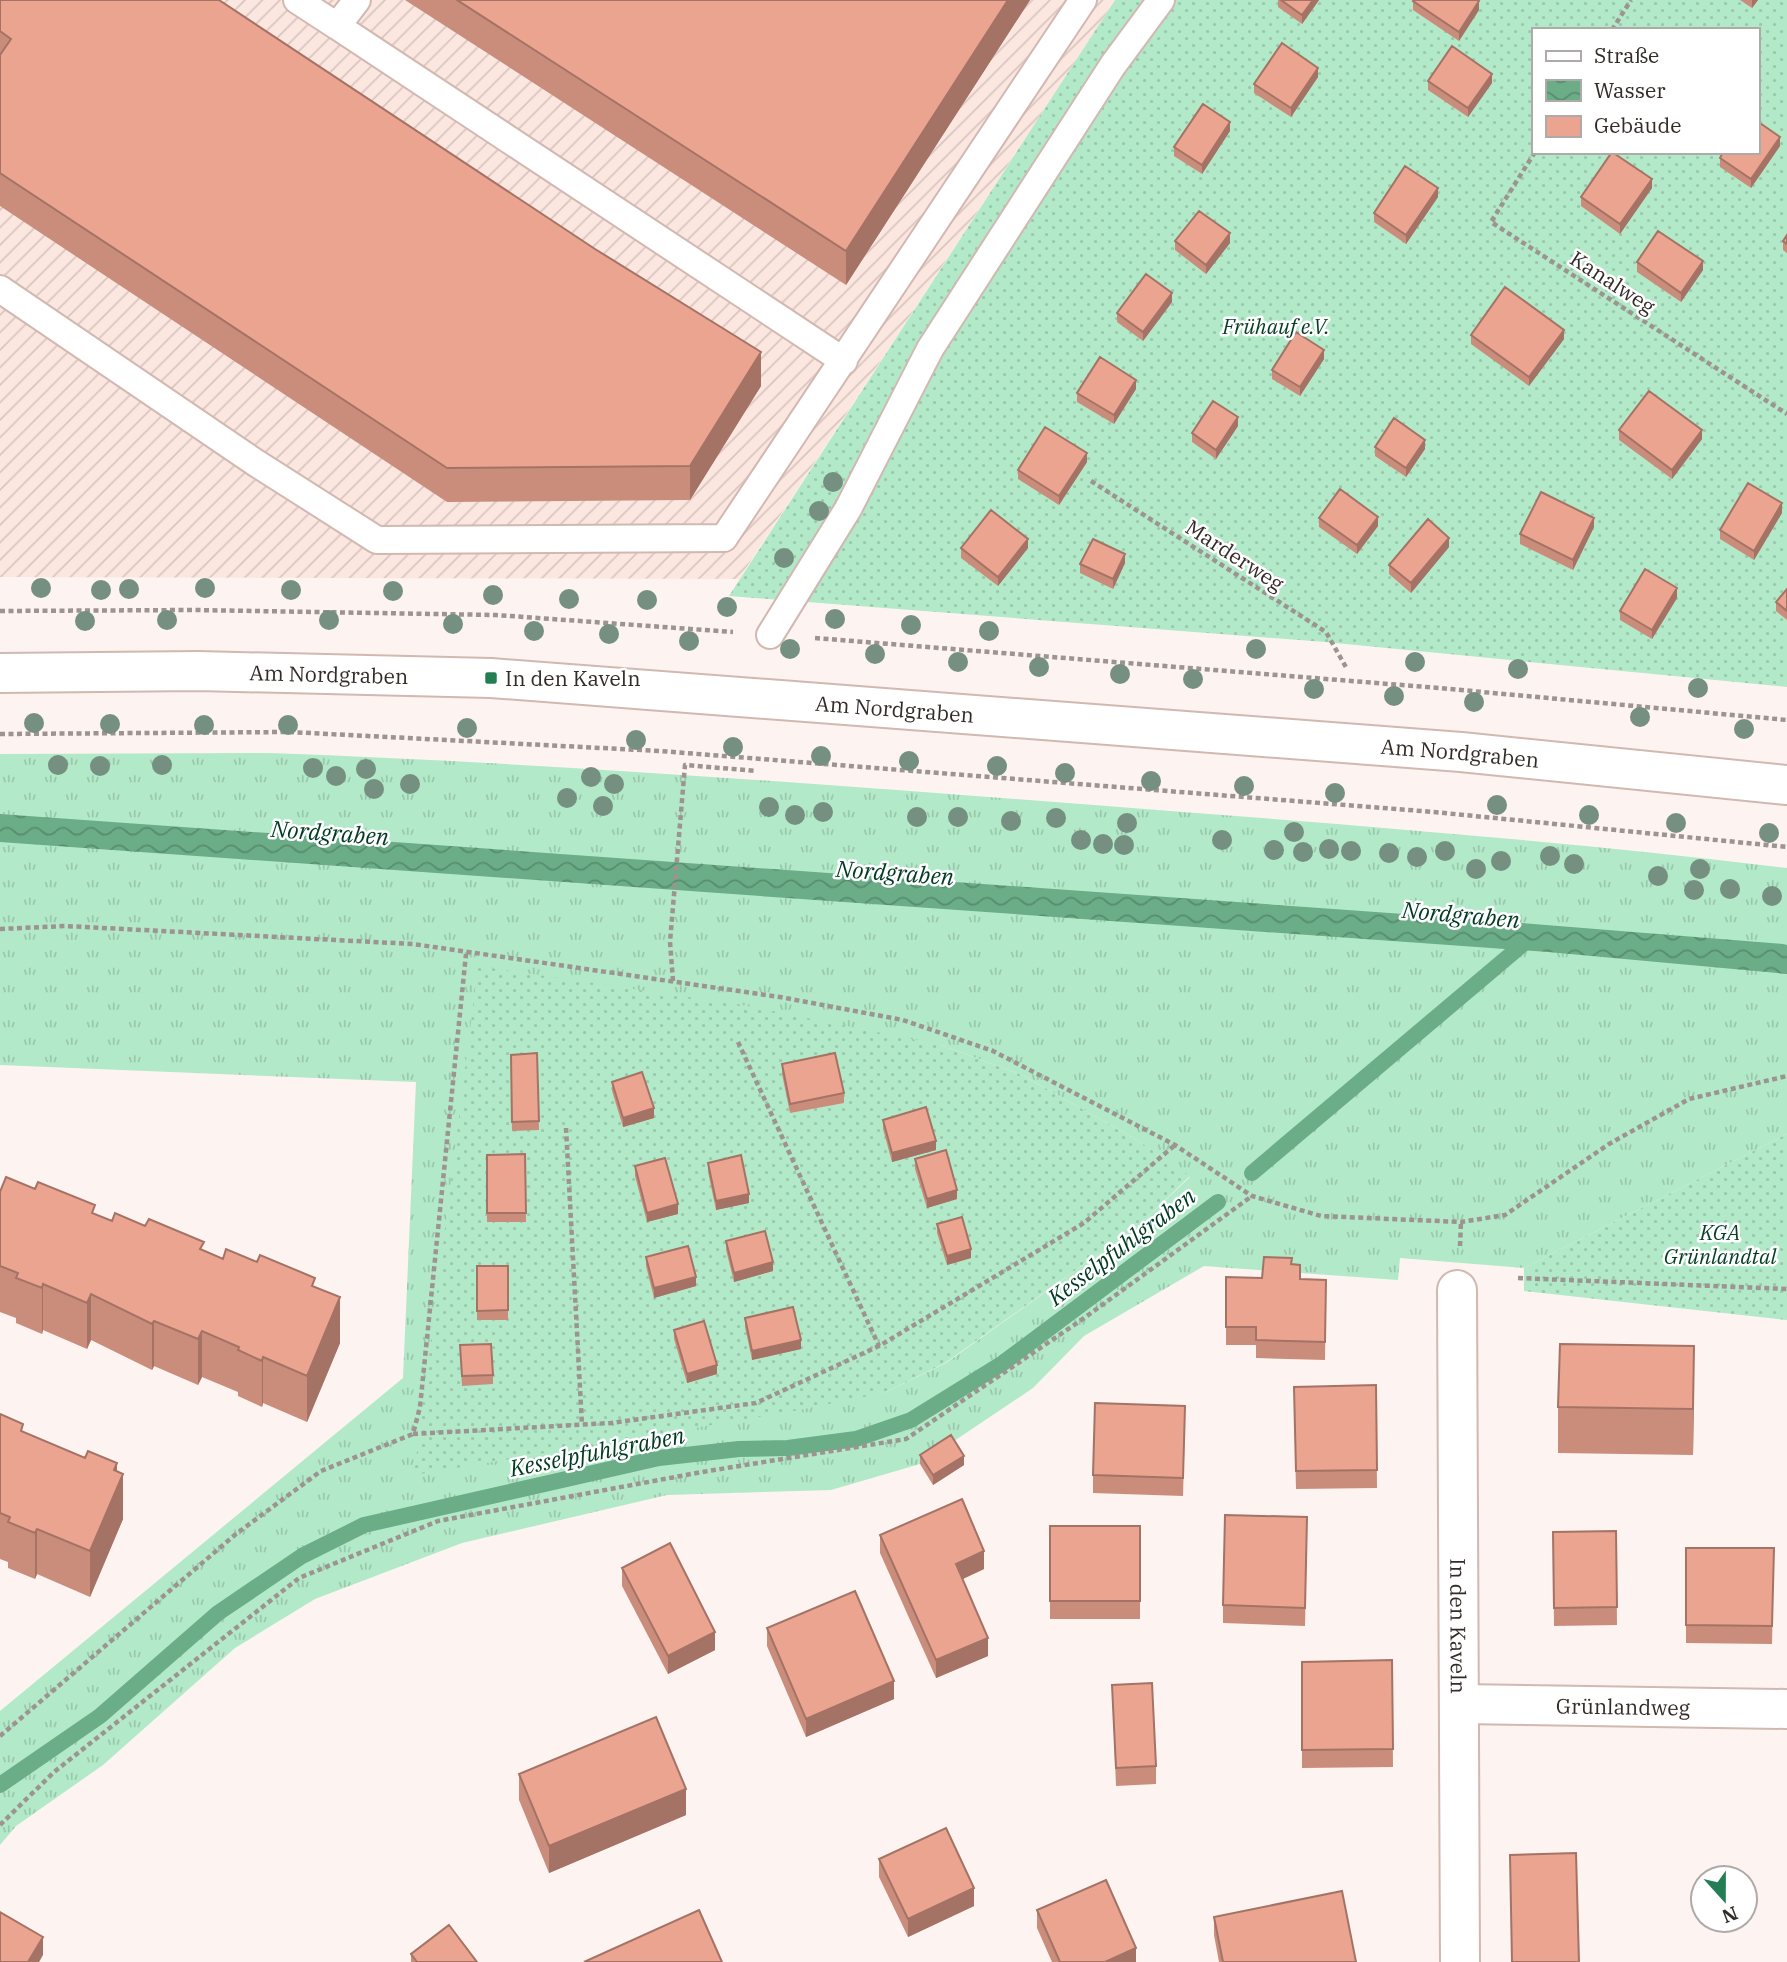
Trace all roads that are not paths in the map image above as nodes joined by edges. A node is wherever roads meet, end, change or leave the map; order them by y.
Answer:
1 (297, 0) edge
2 (357, 0) edge
3 (1083, 0) edge
4 (1161, 0) edge
5 (337, 26) junction
6 (0, 289) edge
7 (844, 361) junction
8 (770, 635) road end
9 (0, 673) edge
10 (1787, 785) edge
11 (1457, 1290) dead end
12 (1460, 1704) junction
13 (1787, 1709) edge
14 (1460, 1962) edge

1 - 5 lane
2 - 5 lane
3 - 7 lane
4 - 8 lane
5 - 7 lane
6 - 7 lane
9 - 10 street, Am Nordgraben
11 - 12 street, In den Kaveln
12 - 13 street, Grünlandweg
12 - 14 street, In den Kaveln

